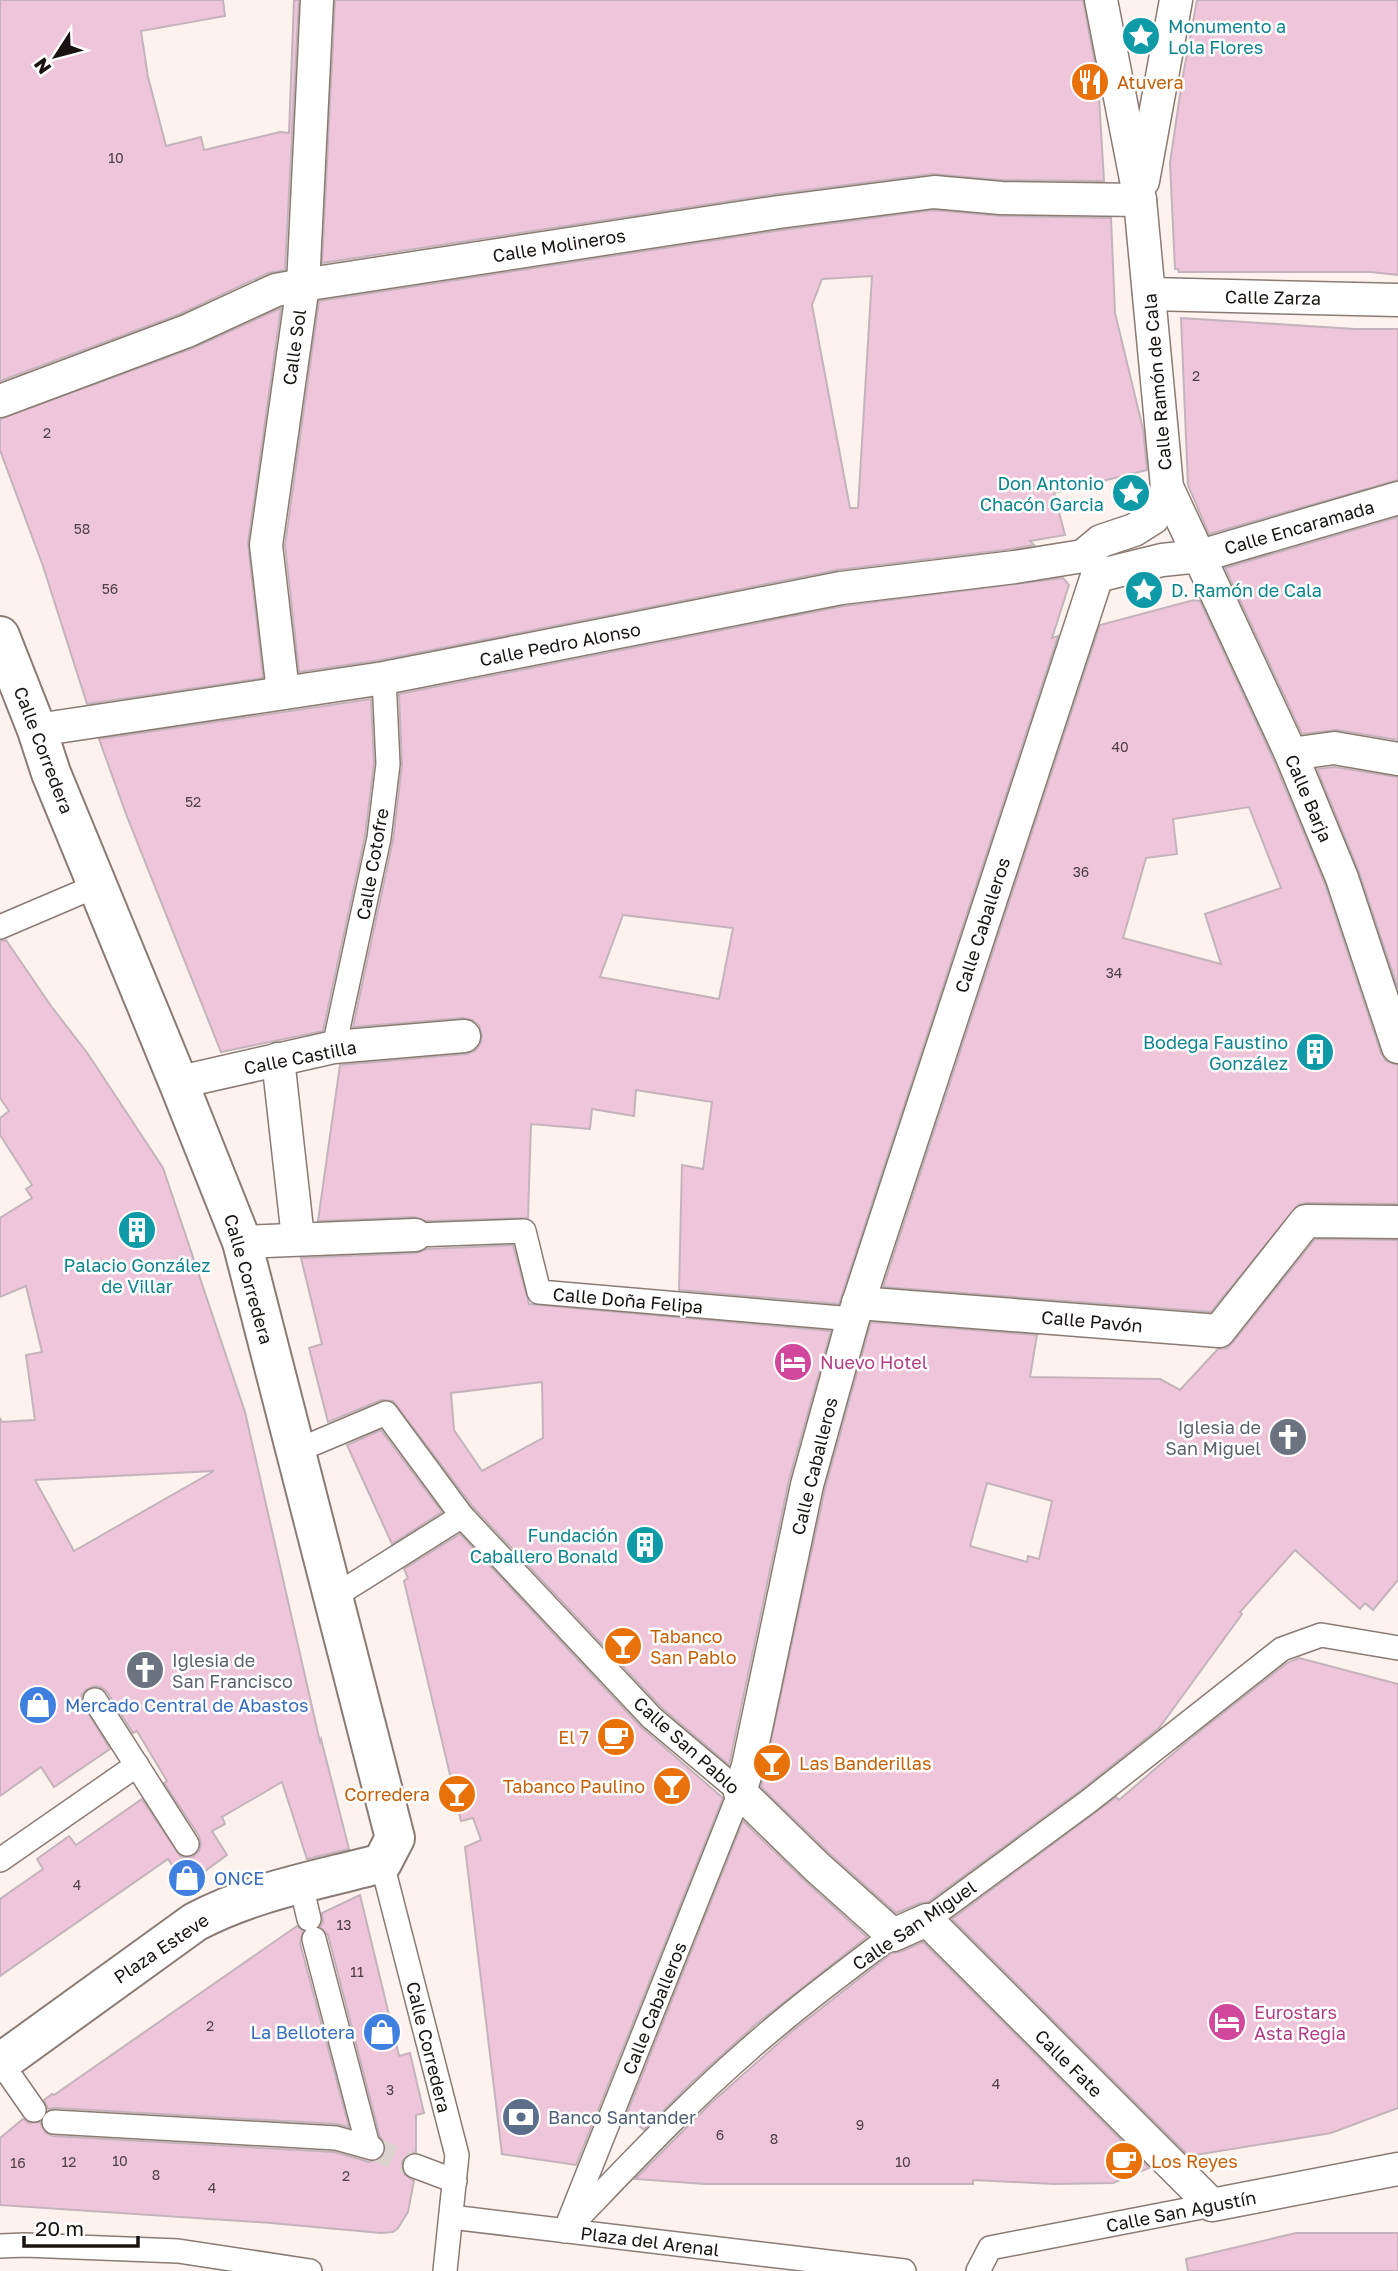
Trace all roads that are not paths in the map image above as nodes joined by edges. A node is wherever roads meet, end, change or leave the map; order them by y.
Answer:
1 (317, 0) edge
2 (1101, 0) edge
3 (1176, 0) edge
4 (1140, 200) junction
5 (303, 285) junction
6 (1149, 294) junction
7 (1398, 300) edge
8 (0, 401) edge
9 (1167, 487) junction
10 (1398, 498) edge
11 (1200, 556) junction
12 (1090, 566) junction
13 (0, 636) edge
14 (384, 678) junction
15 (283, 692) junction
16 (37, 730) junction
17 (1291, 754) junction
18 (1398, 759) edge
19 (89, 889) dead end
20 (0, 927) edge
21 (464, 1036) dead end
22 (334, 1047) junction
23 (1398, 1047) edge
24 (278, 1059) junction
25 (179, 1084) junction
26 (1398, 1222) edge
27 (415, 1235) joint
28 (298, 1238) junction
29 (242, 1242) junction
30 (856, 1311) junction
31 (315, 1443) dead end
32 (462, 1516) junction
33 (346, 1589) dead end
34 (1398, 1648) edge
35 (95, 1700) dead end
36 (137, 1765) junction
37 (740, 1792) junction
38 (187, 1844) dead end
39 (0, 1860) edge
40 (384, 1871) junction
41 (310, 1920) dead end
42 (927, 1920) junction
43 (893, 1935) junction
44 (6, 2070) edge
45 (415, 2166) tunnel mouth
46 (1398, 2169) edge
47 (454, 2181) junction
48 (1212, 2205) junction
49 (451, 2217) junction
50 (565, 2231) junction
51 (0, 2246) edge
52 (310, 2271) edge
53 (445, 2271) edge
54 (904, 2271) edge
55 (978, 2271) edge

1 - 5 street, Calle Sol
2 - 4 street, Calle Ramón de Cala
3 - 4 street, Calle Ramón de Cala
4 - 5 street, Calle Molineros
4 - 6 street, Calle Ramón de Cala
5 - 8 street, Calle Molineros
5 - 15 street, Calle Sol
6 - 7 street, Calle Zarza
6 - 9 street, Calle Ramón de Cala
9 - 11 street, Calle Ramón de Cala
9 - 12 street
10 - 11 street, Calle Encaramada
11 - 12 street, Calle Encaramada
11 - 17 street, Calle Barja
12 - 14 street, Calle Pedro Alonso
12 - 30 street, Calle Caballeros
13 - 16 street, Calle Corredera
14 - 15 street, Calle Pedro Alonso
14 - 22 street, Calle Cotofre
15 - 16 street, Calle Pedro Alonso
16 - 25 street, Calle Corredera
17 - 18 street
17 - 23 street, Calle Barja
19 - 20 street
21 - 22 street, Calle Castilla
22 - 24 street, Calle Castilla
24 - 25 street, Calle Castilla
24 - 28 street
25 - 29 street, Calle Corredera
26 - 30 street, Calle Pavón
27 - 28 street, Calle Doña Felipa
27 - 30 street, Calle Doña Felipa
28 - 29 street, Calle Doña Felipa
29 - 40 street, Calle Corredera
30 - 37 street, Calle Caballeros
31 - 32 street, Calle San Pablo
32 - 33 street
32 - 37 street, Calle San Pablo
34 - 42 street, Calle San Miguel
35 - 36 street
36 - 38 street
36 - 39 street
37 - 43 street, Calle San Pablo
37 - 50 street, Calle Caballeros
40 - 44 street, Plaza Esteve
40 - 47 street, Calle Corredera
41 - 44 street
42 - 43 street, Calle San Miguel
42 - 48 street, Calle Fate
43 - 50 street, Calle San Miguel
45 - 47 street
46 - 48 street, Calle San Agustín
47 - 49 street, Calle Corredera
48 - 55 street, Calle San Agustín
49 - 50 street, Plaza del Arenal
49 - 53 street
50 - 54 street, Plaza del Arenal
51 - 52 street

